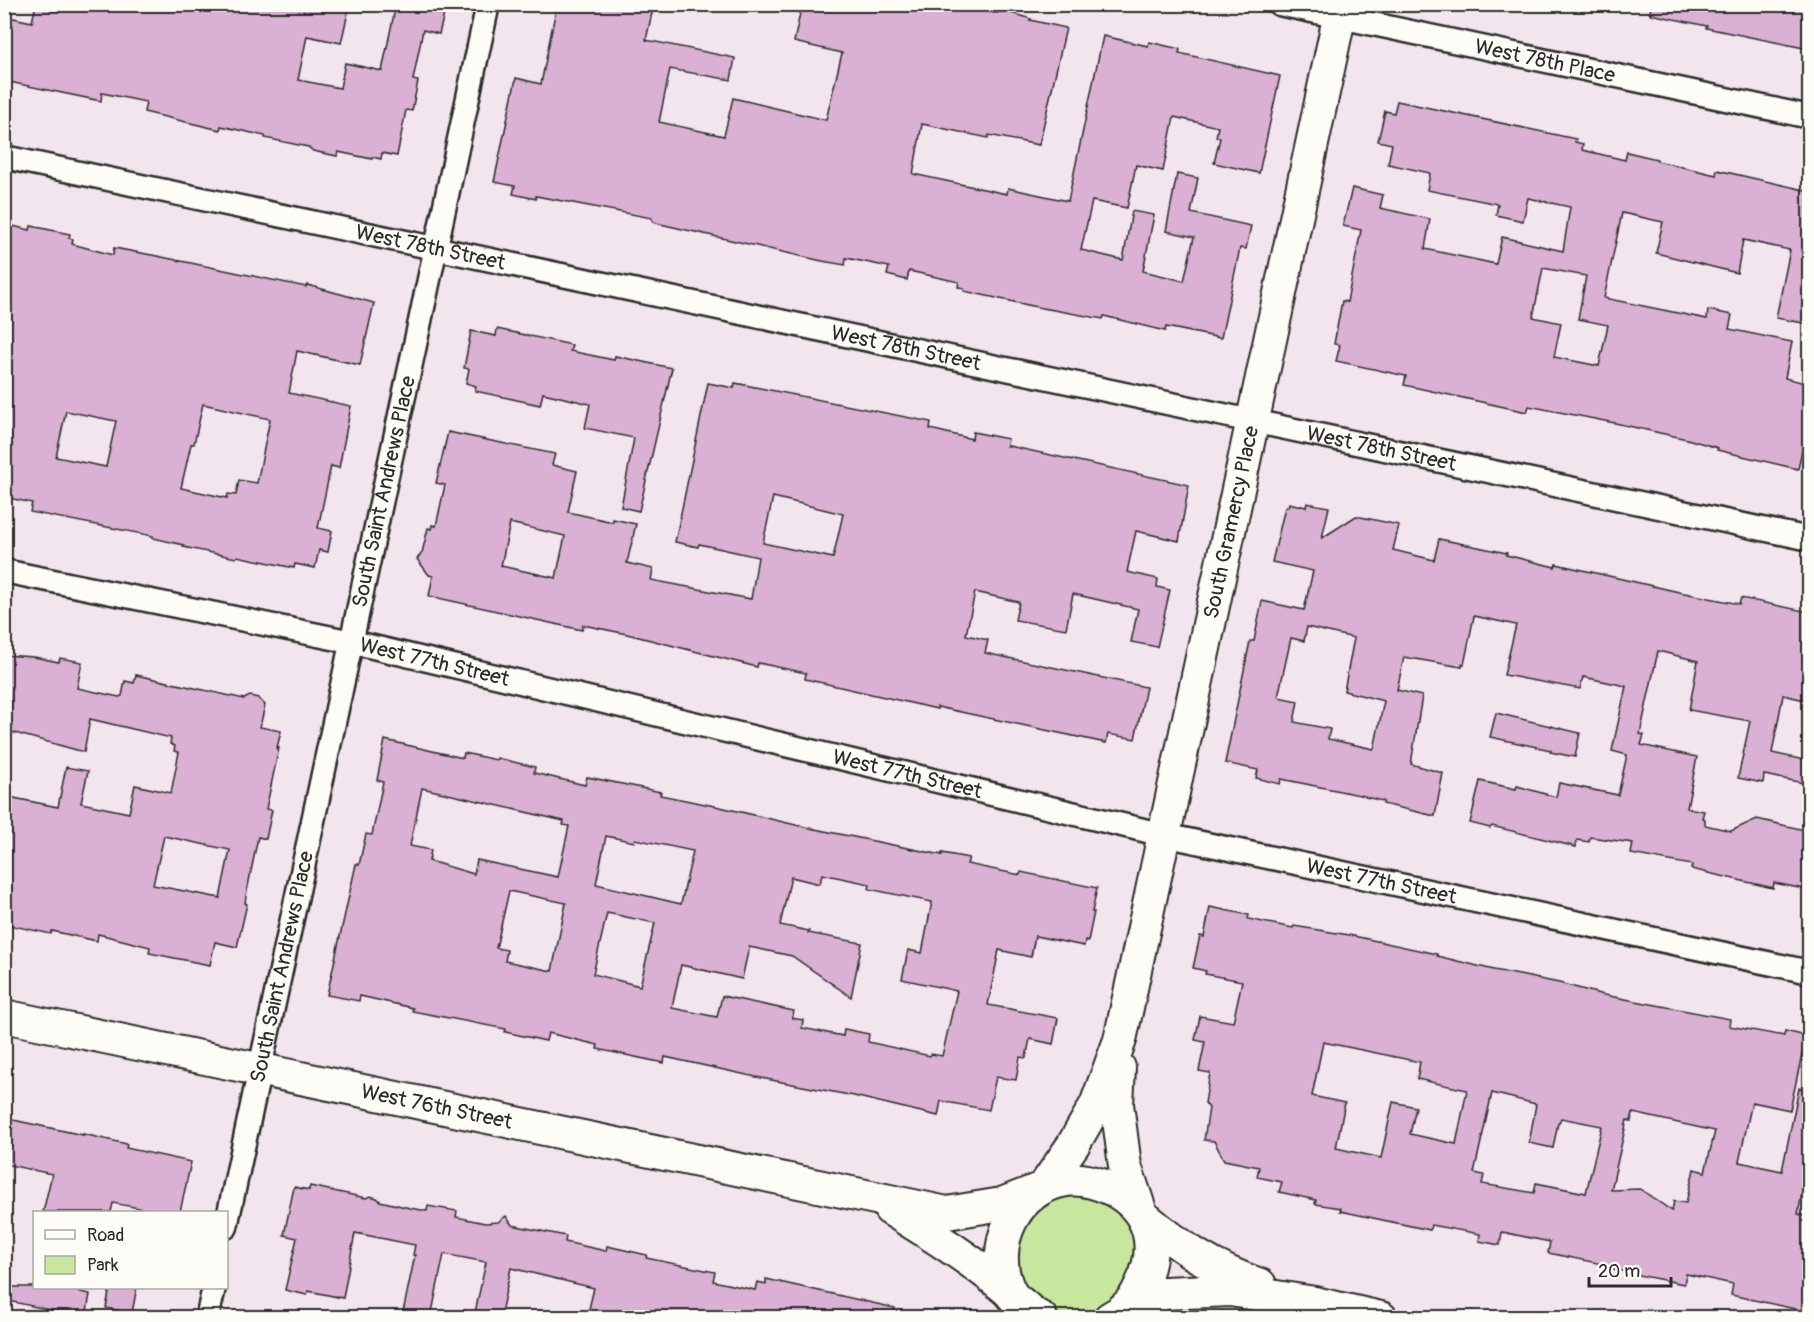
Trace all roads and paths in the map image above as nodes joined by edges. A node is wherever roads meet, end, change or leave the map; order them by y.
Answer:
1 (488, 4) edge
2 (1279, 4) edge
3 (1340, 11) edge
4 (1809, 117) edge
5 (4, 157) edge
6 (436, 248) junction
7 (1252, 421) junction
8 (1809, 539) edge
9 (4, 570) edge
10 (352, 642) junction
11 (1164, 835) junction
12 (1809, 972) edge
13 (4, 1016) edge
14 (1120, 1040) junction
15 (260, 1071) junction
16 (1042, 1188) junction
17 (871, 1198) junction
18 (1142, 1215) junction
19 (228, 1218) edge
20 (214, 1289) edge
21 (1015, 1301) edge
22 (1314, 1303) junction
23 (1115, 1316) edge
24 (207, 1317) edge
25 (1041, 1317) edge
26 (1381, 1317) edge

1 - 6 street, South Saint Andrews Place
2 - 3 street, West 78th Place
3 - 4 street, West 78th Place
3 - 7 street, South Gramercy Place
5 - 6 street, West 78th Street
6 - 7 street, West 78th Street
6 - 10 street, South Saint Andrews Place
7 - 8 street, West 78th Street
7 - 11 street, South Gramercy Place
9 - 10 street, West 77th Street
10 - 11 street, West 77th Street
10 - 15 street, South Saint Andrews Place
11 - 12 street, West 77th Street
11 - 14 street, South Gramercy Place
13 - 15 street, West 76th Street
14 - 16 street, South Gramercy Place
14 - 18 street, South Gramercy Place
15 - 17 street, West 76th Street
15 - 19 street, South Saint Andrews Place
16 - 17 street, West 76th Street
16 - 18 street, West 76th Street
16 - 21 street
17 - 21 street, West 76th Street
18 - 22 street
18 - 23 street, South Gramercy Place
20 - 24 street
21 - 25 street, West 76th Street
22 - 23 street
22 - 26 street

